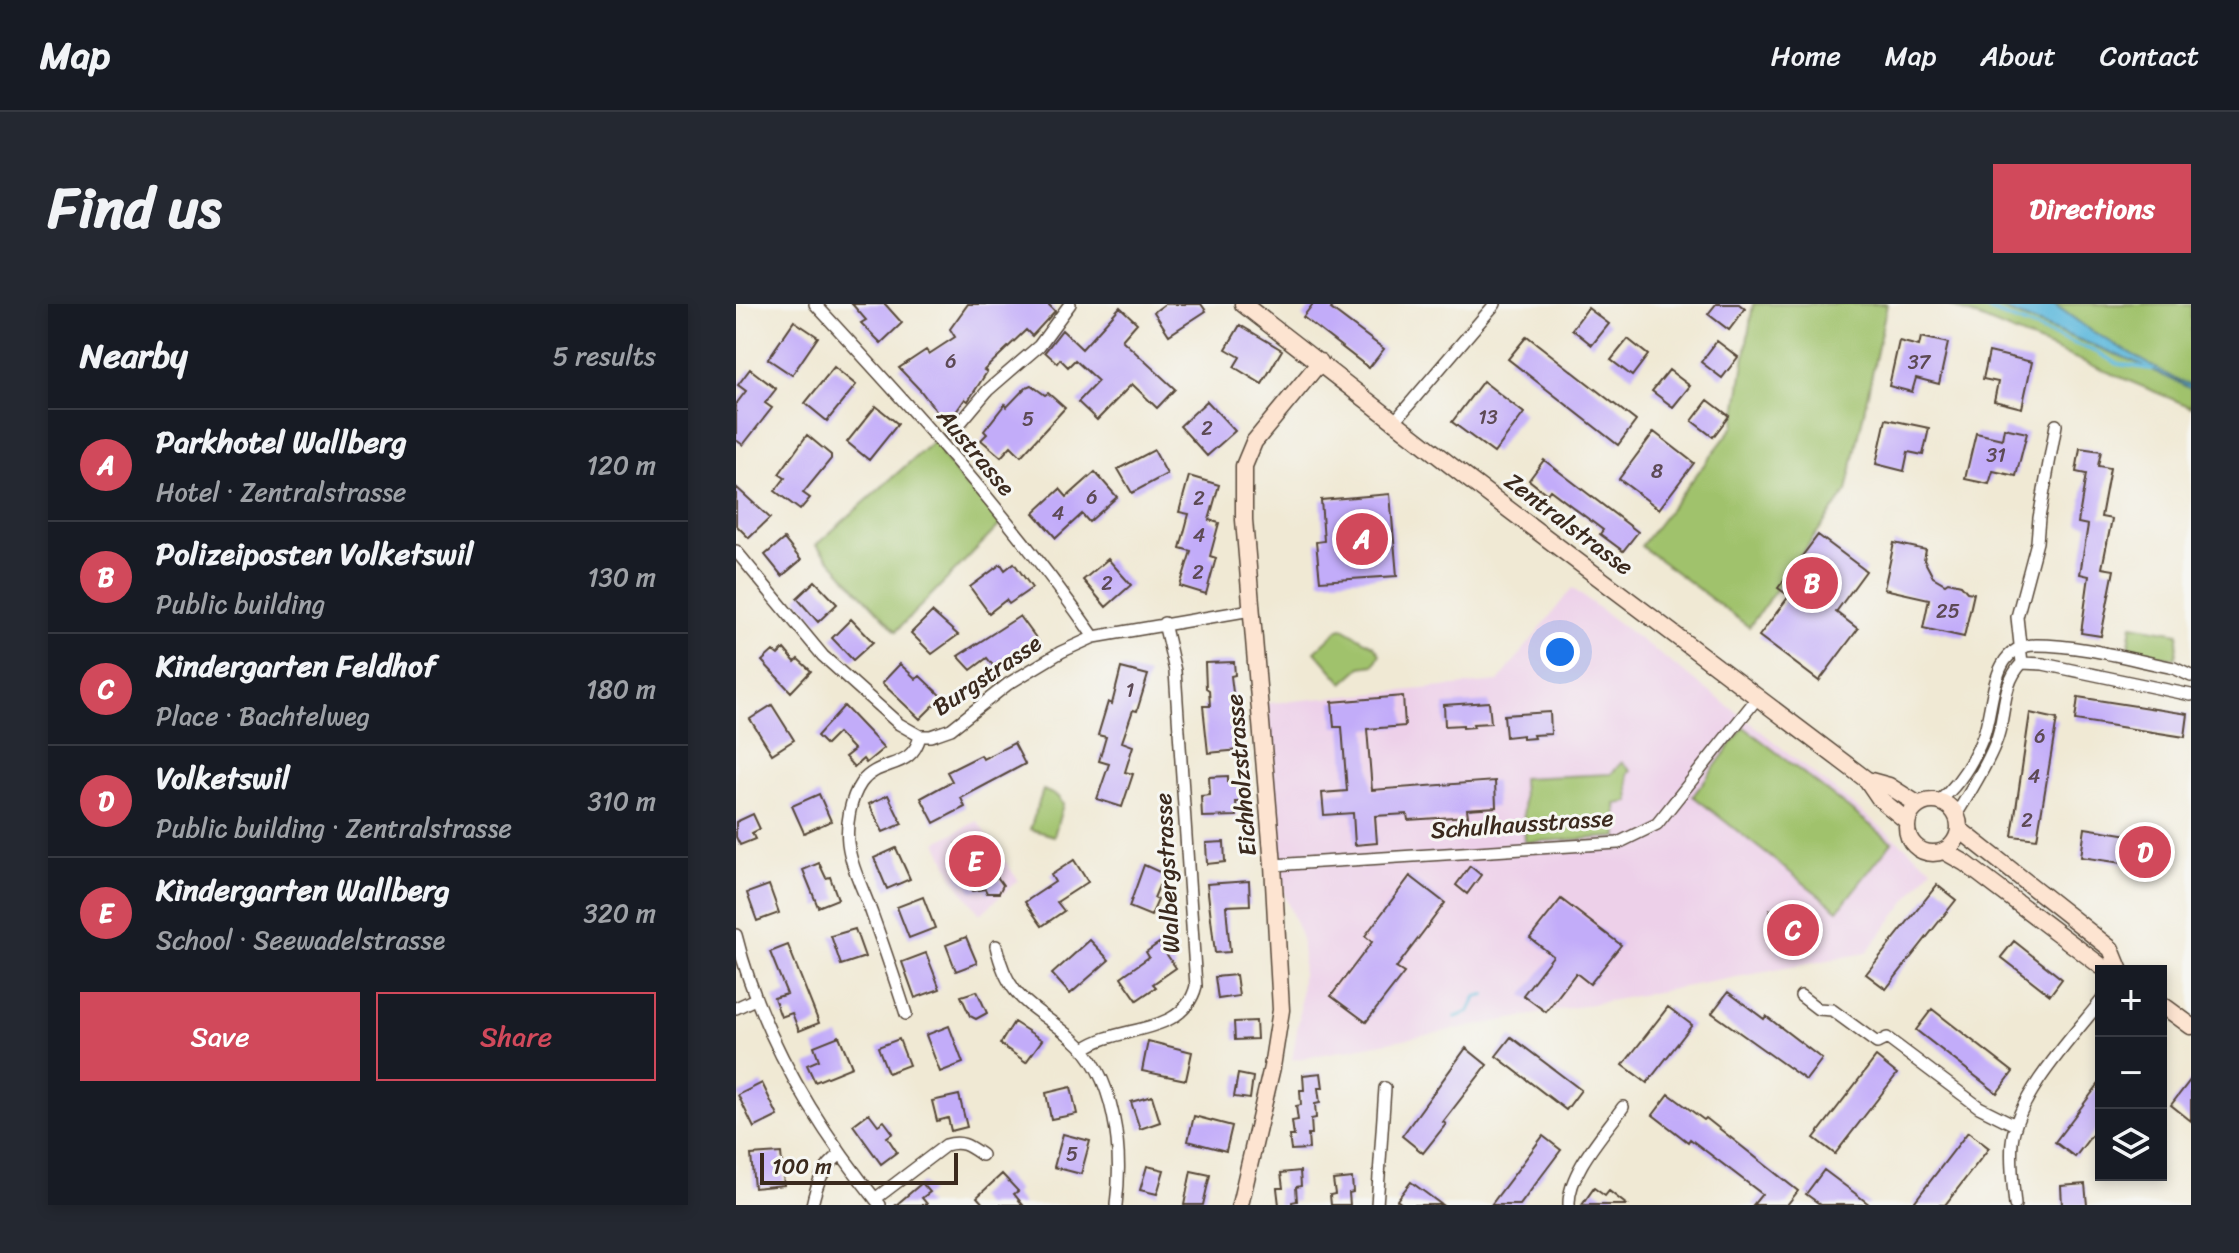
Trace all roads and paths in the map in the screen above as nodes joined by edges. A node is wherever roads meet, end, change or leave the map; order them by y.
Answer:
1 (815, 304) edge
2 (1070, 304) edge
3 (1243, 304) edge
4 (1495, 304) edge
5 (1320, 362) junction
6 (1395, 421) junction
7 (2056, 425) dead end
8 (951, 434) dead end
9 (736, 551) edge
10 (1251, 610) junction
11 (1164, 623) junction
12 (1094, 637) junction
13 (2019, 648) junction
14 (2022, 663) junction
15 (2191, 676) edge
16 (2191, 695) edge
17 (1758, 697) junction
18 (920, 736) junction
19 (1867, 780) junction
20 (1938, 802) junction
21 (1919, 805) junction
22 (1907, 821) junction
23 (1957, 822) junction
24 (1944, 851) junction
25 (1273, 865) junction
26 (736, 935) edge
27 (996, 946) dead end
28 (2100, 965) edge
29 (2118, 965) edge
30 (1801, 996) dead end
31 (755, 999) junction
32 (736, 1008) edge
33 (2167, 1008) edge
34 (2095, 1009) edge
35 (906, 1014) dead end
36 (2191, 1026) edge
37 (1084, 1049) junction
38 (1385, 1088) dead end
39 (1623, 1107) dead end
40 (2015, 1125) junction
41 (841, 1154) junction
42 (982, 1155) dead end
43 (878, 1202) edge
44 (812, 1205) edge
45 (1116, 1205) edge
46 (1240, 1205) edge
47 (1377, 1205) edge
48 (1569, 1205) edge
49 (2015, 1205) edge

1 - 12 street, Austrasse
2 - 8 street
3 - 5 street, Zentralstrasse
4 - 6 street
5 - 6 street, Zentralstrasse
5 - 10 street, Eichholzstrasse
6 - 17 street, Zentralstrasse
7 - 13 street
9 - 18 street
10 - 11 street, Burgstrasse
10 - 25 street, Eichholzstrasse
11 - 12 street, Burgstrasse
11 - 37 street, Walbergstrasse
12 - 18 street, Burgstrasse
13 - 14 street
13 - 15 street
13 - 20 street
14 - 16 street
14 - 23 street
17 - 19 street, Zentralstrasse
17 - 25 street, Schulhausstrasse
18 - 35 street, Burgstrasse
19 - 21 street, Zentralstrasse
19 - 22 street, Zentralstrasse
20 - 21 street
20 - 23 street
21 - 22 street
22 - 24 street
23 - 24 street
23 - 29 street
24 - 28 street
25 - 46 street, Eichholzstrasse
26 - 31 street
27 - 37 street
30 - 40 street
31 - 32 street
31 - 41 street
33 - 36 street
34 - 40 street
37 - 45 street
38 - 47 street
39 - 48 street
40 - 49 street
41 - 43 street
41 - 44 street
42 - 43 street

